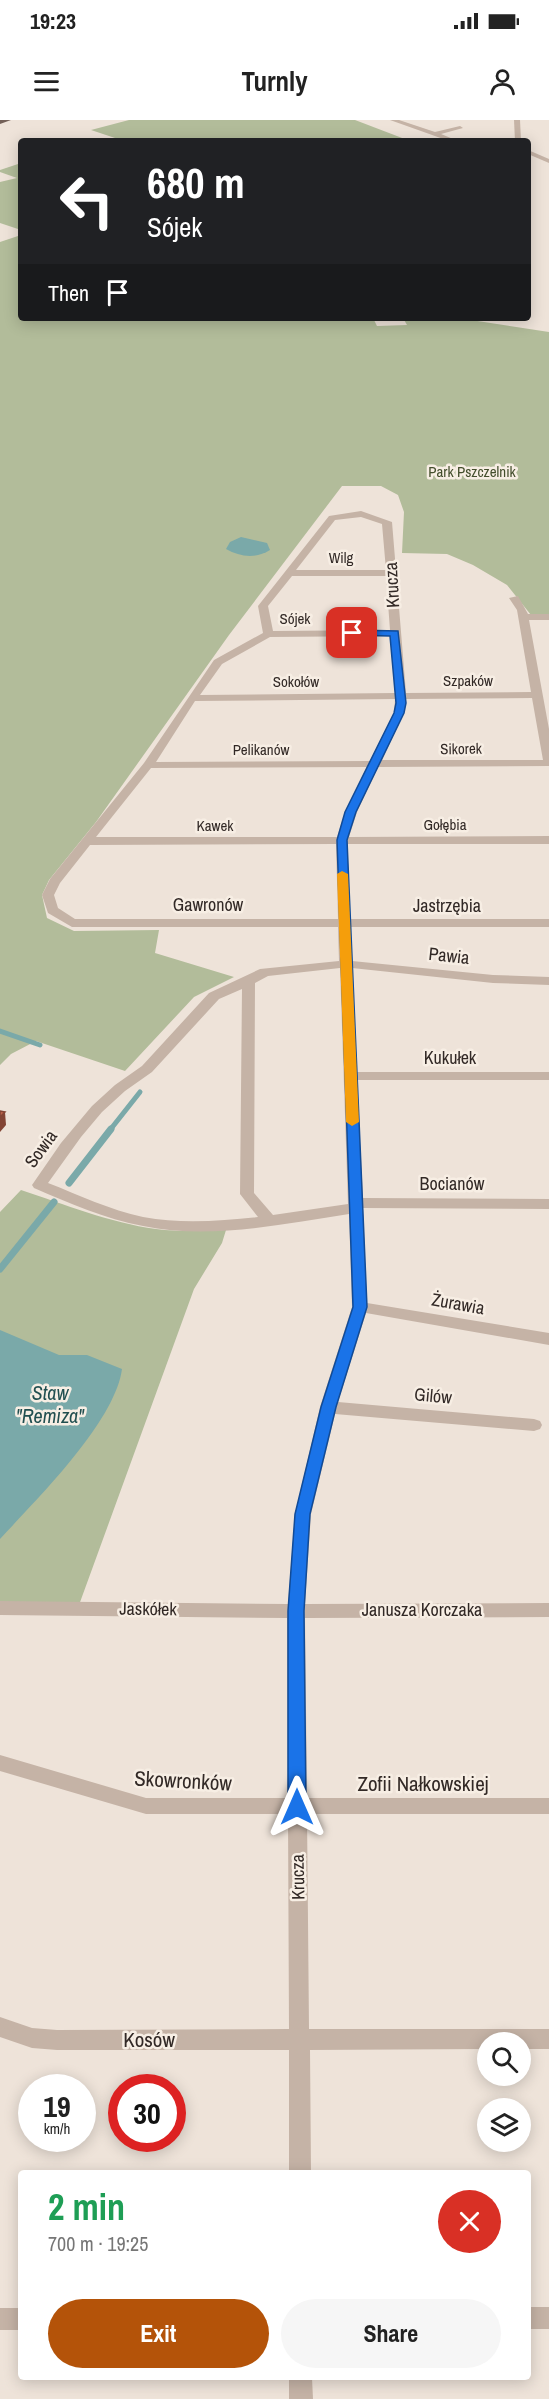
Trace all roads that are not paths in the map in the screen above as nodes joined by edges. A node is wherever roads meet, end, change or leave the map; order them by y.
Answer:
1 (8, 120) edge
2 (408, 120) edge
3 (517, 120) edge
4 (396, 121) edge
5 (0, 122) edge
6 (460, 128) dead end
7 (434, 134) junction
8 (446, 138) edge
9 (518, 138) edge
10 (531, 153) edge
11 (549, 161) edge
12 (289, 573) junction
13 (392, 573) junction
14 (514, 598) dead end
15 (523, 617) junction
16 (549, 617) edge
17 (394, 633) junction
18 (268, 634) junction
19 (537, 695) junction
20 (400, 696) junction
21 (192, 698) junction
22 (549, 761) edge
23 (148, 765) junction
24 (373, 765) junction
25 (342, 840) junction
26 (549, 840) edge
27 (88, 841) junction
28 (549, 923) edge
29 (345, 924) junction
30 (346, 964) junction
31 (249, 981) junction
32 (549, 981) edge
33 (350, 1076) junction
34 (549, 1076) edge
35 (549, 1204) edge
36 (356, 1205) junction
37 (269, 1221) junction
38 (360, 1307) junction
39 (549, 1339) edge
40 (328, 1407) junction
41 (534, 1425) dead end
42 (0, 1608) edge
43 (549, 1610) edge
44 (296, 1611) junction
45 (0, 1763) edge
46 (549, 1806) edge
47 (297, 1807) junction
48 (0, 2027) edge
49 (549, 2039) edge
50 (300, 2040) junction
51 (300, 2170) edge
52 (531, 2318) edge
53 (549, 2318) edge
54 (0, 2319) edge
55 (18, 2319) edge
56 (301, 2380) edge
57 (301, 2399) edge

1 - 5 main road
2 - 4 street
3 - 9 street
4 - 7 street
6 - 7 street
7 - 8 street
10 - 11 street
12 - 13 street, Wilg
12 - 13 street, Krucza
12 - 18 street
13 - 17 street, Krucza
14 - 15 street
15 - 16 street
15 - 19 street
17 - 18 street, Sójek
17 - 20 street, Krucza
18 - 21 street
19 - 20 street, Szpaków
19 - 22 street
20 - 21 street, Sokołów
20 - 24 street, Krucza
21 - 23 street
22 - 24 street, Sikorek
23 - 24 street, Pelikanów
23 - 27 street
24 - 25 street, Krucza
25 - 26 street, Gołębia
25 - 27 street, Kawek
25 - 29 street, Krucza
27 - 29 street, Gawronów
28 - 29 street, Jastrzębia
29 - 30 street, Krucza
30 - 31 street, Sowia
30 - 32 street, Pawia
30 - 33 street, Krucza
31 - 37 street
31 - 37 street, Sowia
33 - 34 street, Kukułek
33 - 36 street, Krucza
35 - 36 street, Bocianów
36 - 37 street, Sowia
36 - 38 street, Krucza
38 - 39 street, Żurawia
38 - 40 street, Krucza
40 - 41 street, Gilów
40 - 44 street, Krucza
42 - 44 street, Jaskółek
43 - 44 street, Janusza Korczaka
44 - 47 street, Krucza
45 - 47 street, Skowronków
46 - 47 street, Zofii Nałkowskiej
47 - 50 street, Krucza
48 - 50 street, Kosów
49 - 50 street, Kosów
50 - 51 street, Krucza
52 - 53 street
54 - 55 street
56 - 57 street

